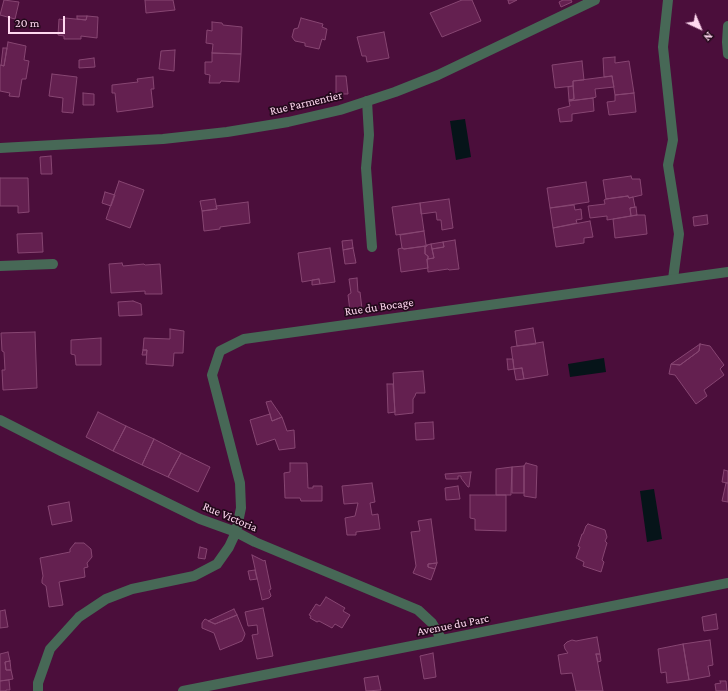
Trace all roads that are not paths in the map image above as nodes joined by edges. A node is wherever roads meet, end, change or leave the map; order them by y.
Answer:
1 (595, 0) edge
2 (668, 0) edge
3 (728, 26) edge
4 (728, 54) edge
5 (367, 101) junction
6 (0, 148) edge
7 (372, 247) dead end
8 (53, 264) dead end
9 (0, 266) edge
10 (728, 272) edge
11 (673, 279) junction
12 (0, 420) edge
13 (236, 532) junction
14 (728, 583) edge
15 (442, 640) junction
16 (38, 691) edge
17 (183, 691) edge

1 - 5 street, Rue Parmentier
2 - 11 street
3 - 4 street
5 - 6 street, Rue Parmentier
5 - 7 street
8 - 9 street
10 - 11 street, Rue du Bocage
11 - 13 street, Rue du Bocage
12 - 13 street, Rue Victoria
13 - 15 street, Rue Victoria
13 - 16 street, Rue du Bocage
14 - 15 street, Avenue du Parc
15 - 17 street, Avenue du Parc

